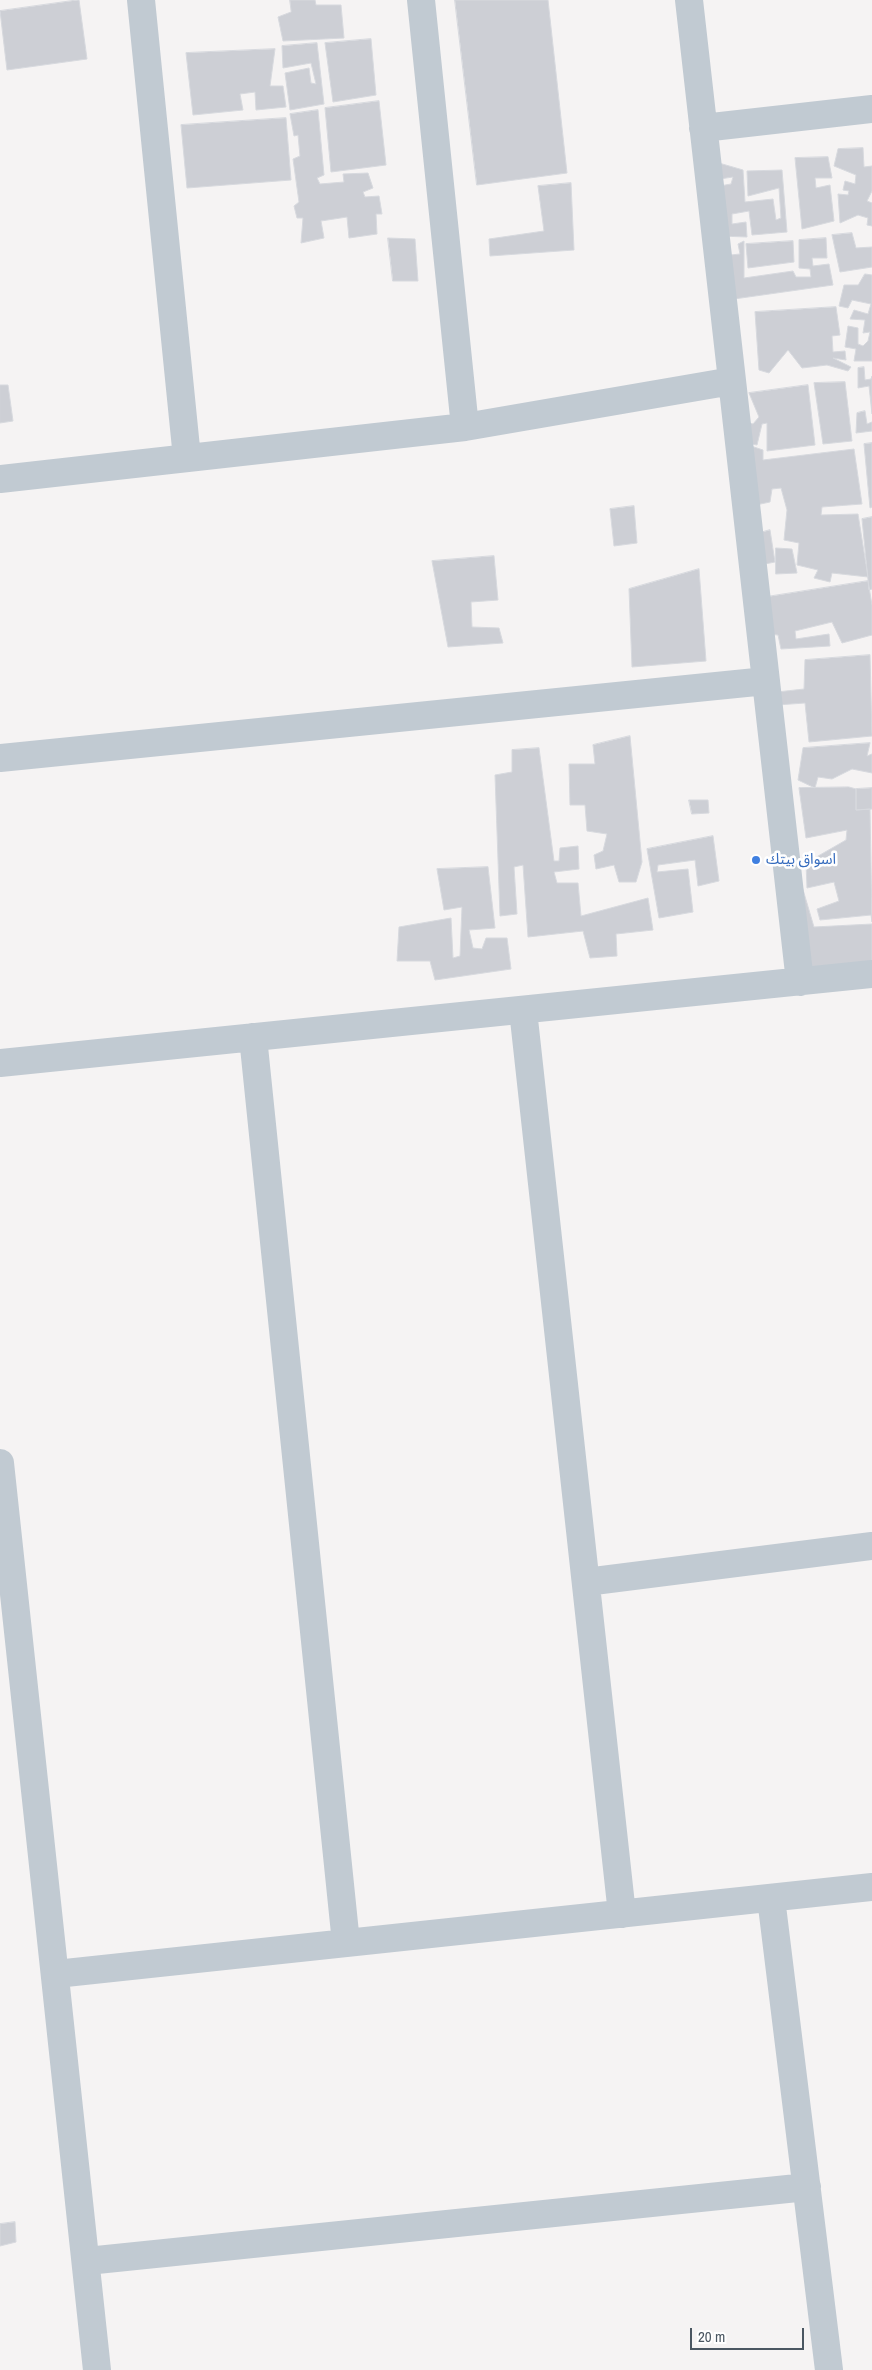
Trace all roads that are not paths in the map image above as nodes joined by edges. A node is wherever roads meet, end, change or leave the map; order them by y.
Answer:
1 (141, 0) edge
2 (421, 0) edge
3 (689, 0) edge
4 (872, 109) edge
5 (704, 128) junction
6 (732, 381) junction
7 (465, 427) junction
8 (187, 458) junction
9 (0, 479) edge
10 (766, 681) junction
11 (0, 758) edge
12 (872, 974) edge
13 (800, 982) junction
14 (523, 1010) junction
15 (253, 1037) junction
16 (0, 1062) edge
17 (0, 1463) edge
18 (872, 1546) edge
19 (586, 1582) junction
20 (872, 1887) edge
21 (770, 1898) junction
22 (622, 1914) junction
23 (346, 1943) junction
24 (56, 1974) junction
25 (807, 2187) junction
26 (87, 2261) junction
27 (97, 2370) edge
28 (830, 2370) edge

1 - 8 street
2 - 7 street
3 - 5 street
4 - 5 street
5 - 6 street
6 - 7 street
6 - 10 street
7 - 8 street
8 - 9 street
10 - 11 street
10 - 13 street
12 - 13 street
13 - 14 street
14 - 15 street
14 - 19 street
15 - 16 street
15 - 23 street
17 - 24 street
18 - 19 street
19 - 22 street
20 - 21 street
21 - 22 street
21 - 25 street
22 - 23 street
23 - 24 street
24 - 26 street
25 - 26 street
25 - 28 street
26 - 27 street

